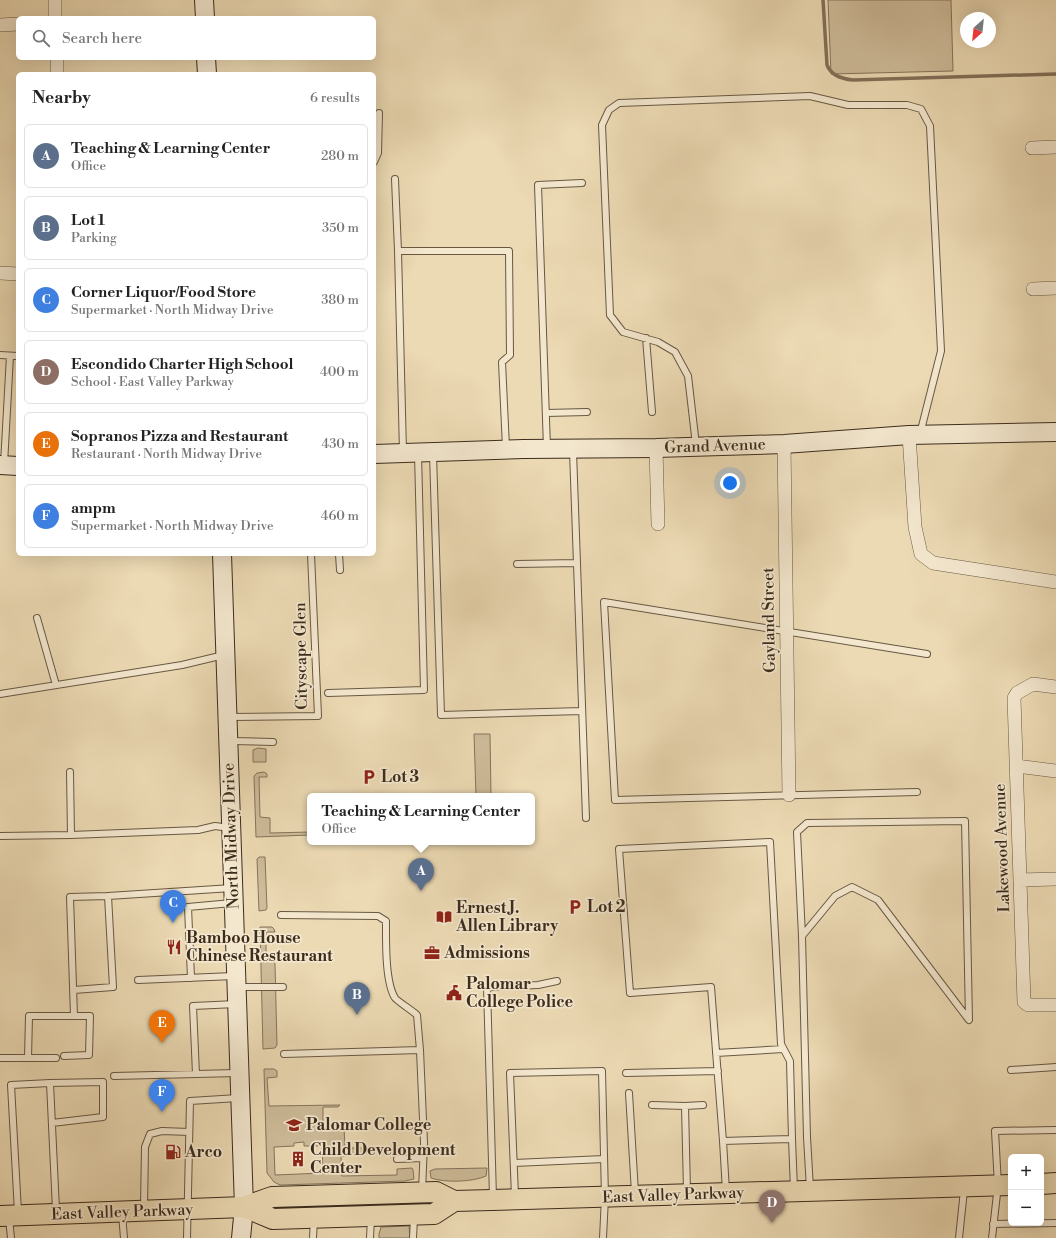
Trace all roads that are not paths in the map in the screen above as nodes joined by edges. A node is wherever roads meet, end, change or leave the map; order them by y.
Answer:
1 (55, 0) edge
2 (204, 0) edge
3 (55, 16) edge
4 (205, 16) edge
5 (16, 24) edge
6 (0, 25) edge
7 (57, 60) edge
8 (206, 60) edge
9 (57, 72) edge
10 (207, 72) edge
11 (379, 113) dead end
12 (1056, 147) edge
13 (1032, 148) dead end
14 (376, 158) edge
15 (394, 180) dead end
16 (582, 183) dead end
17 (398, 251) junction
18 (0, 273) edge
19 (16, 274) edge
20 (1033, 288) dead end
21 (1056, 288) edge
22 (646, 338) junction
23 (0, 355) edge
24 (10, 356) junction
25 (16, 356) edge
26 (587, 412) dead end
27 (652, 412) dead end
28 (546, 413) junction
29 (1056, 432) edge
30 (914, 435) junction
31 (784, 444) junction
32 (696, 446) junction
33 (656, 448) junction
34 (547, 449) junction
35 (573, 449) junction
36 (506, 451) junction
37 (418, 453) junction
38 (376, 454) edge
39 (7, 465) edge
40 (658, 524) dead end
41 (222, 556) edge
42 (311, 556) edge
43 (339, 556) edge
44 (577, 563) junction
45 (517, 564) dead end
46 (340, 570) dead end
47 (1056, 582) edge
48 (36, 618) dead end
49 (786, 631) junction
50 (225, 654) junction
51 (927, 654) dead end
52 (56, 685) junction
53 (1056, 687) edge
54 (0, 694) edge
55 (328, 694) dead end
56 (582, 711) junction
57 (227, 717) junction
58 (228, 741) junction
59 (273, 742) dead end
60 (1016, 766) junction
61 (70, 772) dead end
62 (1056, 772) edge
63 (917, 792) dead end
64 (789, 795) junction
65 (586, 818) dead end
66 (232, 828) junction
67 (71, 835) junction
68 (0, 836) edge
69 (1056, 879) edge
70 (1020, 880) junction
71 (108, 896) junction
72 (233, 896) junction
73 (282, 914) dead end
74 (802, 936) junction
75 (191, 978) junction
76 (138, 980) dead end
77 (557, 981) dead end
78 (283, 987) dead end
79 (236, 989) junction
80 (74, 990) junction
81 (1056, 1005) edge
82 (74, 1016) junction
83 (783, 1049) junction
84 (420, 1050) junction
85 (284, 1054) dead end
86 (716, 1054) junction
87 (64, 1056) dead end
88 (0, 1058) edge
89 (28, 1058) junction
90 (56, 1058) dead end
91 (1056, 1068) edge
92 (1011, 1070) dead end
93 (718, 1072) junction
94 (239, 1073) junction
95 (626, 1073) dead end
96 (1056, 1073) edge
97 (196, 1074) junction
98 (114, 1076) dead end
99 (50, 1083) junction
100 (629, 1093) dead end
101 (240, 1097) junction
102 (652, 1105) dead end
103 (703, 1105) dead end
104 (685, 1106) junction
105 (52, 1123) junction
106 (1056, 1130) edge
107 (189, 1132) junction
108 (792, 1139) junction
109 (723, 1141) junction
110 (397, 1158) dead end
111 (423, 1158) junction
112 (604, 1159) junction
113 (514, 1163) junction
114 (1056, 1183) edge
115 (1044, 1184) edge
116 (1004, 1185) edge
117 (964, 1186) junction
118 (802, 1191) junction
119 (422, 1192) junction
120 (726, 1193) junction
121 (687, 1194) junction
122 (635, 1196) junction
123 (605, 1197) junction
124 (493, 1200) junction
125 (515, 1200) junction
126 (454, 1201) junction
127 (244, 1207) junction
128 (187, 1209) junction
129 (144, 1211) junction
130 (122, 1212) junction
131 (56, 1214) junction
132 (414, 1215) junction
133 (9, 1216) edge
134 (372, 1216) junction
135 (314, 1218) junction
136 (1056, 1223) edge
137 (994, 1224) junction
138 (11, 1238) edge
139 (124, 1238) edge
140 (187, 1238) edge
141 (241, 1238) edge
142 (313, 1238) edge
143 (370, 1238) edge
144 (413, 1238) edge
145 (604, 1238) edge
146 (959, 1238) edge
147 (992, 1238) edge

1 - 3 street
2 - 4 street
5 - 6 street
7 - 9 street
8 - 10 street
11 - 14 lane
12 - 13 street
15 - 17 lane
16 - 28 lane
17 - 36 lane
17 - 37 lane
18 - 19 street
20 - 21 street
22 - 27 lane
22 - 30 lane
22 - 32 lane
23 - 24 lane
24 - 25 lane
24 - 39 lane
26 - 28 lane
28 - 34 lane
29 - 30 street, Grand Avenue
30 - 31 street, Grand Avenue
30 - 47 street
31 - 32 street, Grand Avenue
31 - 49 street, Gayland Street
32 - 33 street, Grand Avenue
33 - 35 street, Grand Avenue
33 - 40 street
34 - 35 street, Grand Avenue
34 - 36 street, Grand Avenue
35 - 44 lane
36 - 37 street, Grand Avenue
37 - 38 street, Grand Avenue
37 - 55 lane
37 - 56 lane
41 - 50 street, North Midway Drive
42 - 57 lane, Cityscape Glen
43 - 46 lane
44 - 45 lane
44 - 56 lane
48 - 52 lane
49 - 51 lane
49 - 64 street, Gayland Street
49 - 64 lane
50 - 52 lane
50 - 57 street, North Midway Drive
52 - 54 lane
53 - 60 street, Lakewood Avenue
56 - 65 lane
57 - 58 street, North Midway Drive
58 - 59 lane
58 - 66 street, North Midway Drive
60 - 62 street
60 - 70 street, Lakewood Avenue
61 - 67 lane
63 - 64 lane
66 - 67 lane
66 - 72 street, North Midway Drive
67 - 68 lane
69 - 70 street
70 - 81 street, Lakewood Avenue
71 - 72 lane
71 - 80 lane
71 - 80 lane
72 - 75 lane
72 - 79 street, North Midway Drive
73 - 84 lane
74 - 74 lane
74 - 118 lane
75 - 76 lane
75 - 79 lane
77 - 124 lane
78 - 79 lane
79 - 94 street, North Midway Drive
79 - 97 lane
80 - 82 lane
82 - 87 lane
82 - 89 lane
83 - 86 lane
83 - 86 lane
83 - 108 lane
84 - 85 lane
84 - 111 lane
86 - 93 lane
88 - 89 lane
89 - 90 lane
91 - 92 lane
91 - 96 lane
93 - 95 lane
93 - 109 lane
94 - 97 lane
94 - 101 street, North Midway Drive
97 - 98 lane
99 - 105 lane
99 - 105 lane
99 - 133 lane
100 - 122 lane
101 - 107 lane
101 - 127 street, North Midway Drive
102 - 104 lane
103 - 104 lane
104 - 121 lane
105 - 131 lane
106 - 116 lane
107 - 128 lane
107 - 129 lane
108 - 109 lane
108 - 118 lane
109 - 120 lane
110 - 111 lane
111 - 119 lane
112 - 113 lane
112 - 113 lane
112 - 123 lane
113 - 125 lane
114 - 115 main road
116 - 117 main road, East Valley Parkway
116 - 137 lane
117 - 118 main road, East Valley Parkway
117 - 146 lane
118 - 120 main road, East Valley Parkway
119 - 126 main road, East Valley Parkway
119 - 127 main road, East Valley Parkway
120 - 121 main road, East Valley Parkway
121 - 122 main road, East Valley Parkway
122 - 123 main road, East Valley Parkway
123 - 125 main road, East Valley Parkway
123 - 145 lane
124 - 125 main road, East Valley Parkway
124 - 126 main road, East Valley Parkway
126 - 132 main road, East Valley Parkway
127 - 128 main road, East Valley Parkway
127 - 135 main road, East Valley Parkway
127 - 141 street, North Midway Drive
128 - 129 main road, East Valley Parkway
128 - 140 lane
129 - 130 main road, East Valley Parkway
130 - 131 main road, East Valley Parkway
130 - 139 lane
131 - 133 main road, East Valley Parkway
132 - 134 main road, East Valley Parkway
132 - 144 lane
133 - 138 lane
134 - 135 main road, East Valley Parkway
134 - 143 lane
135 - 142 lane
136 - 137 lane
137 - 147 lane

